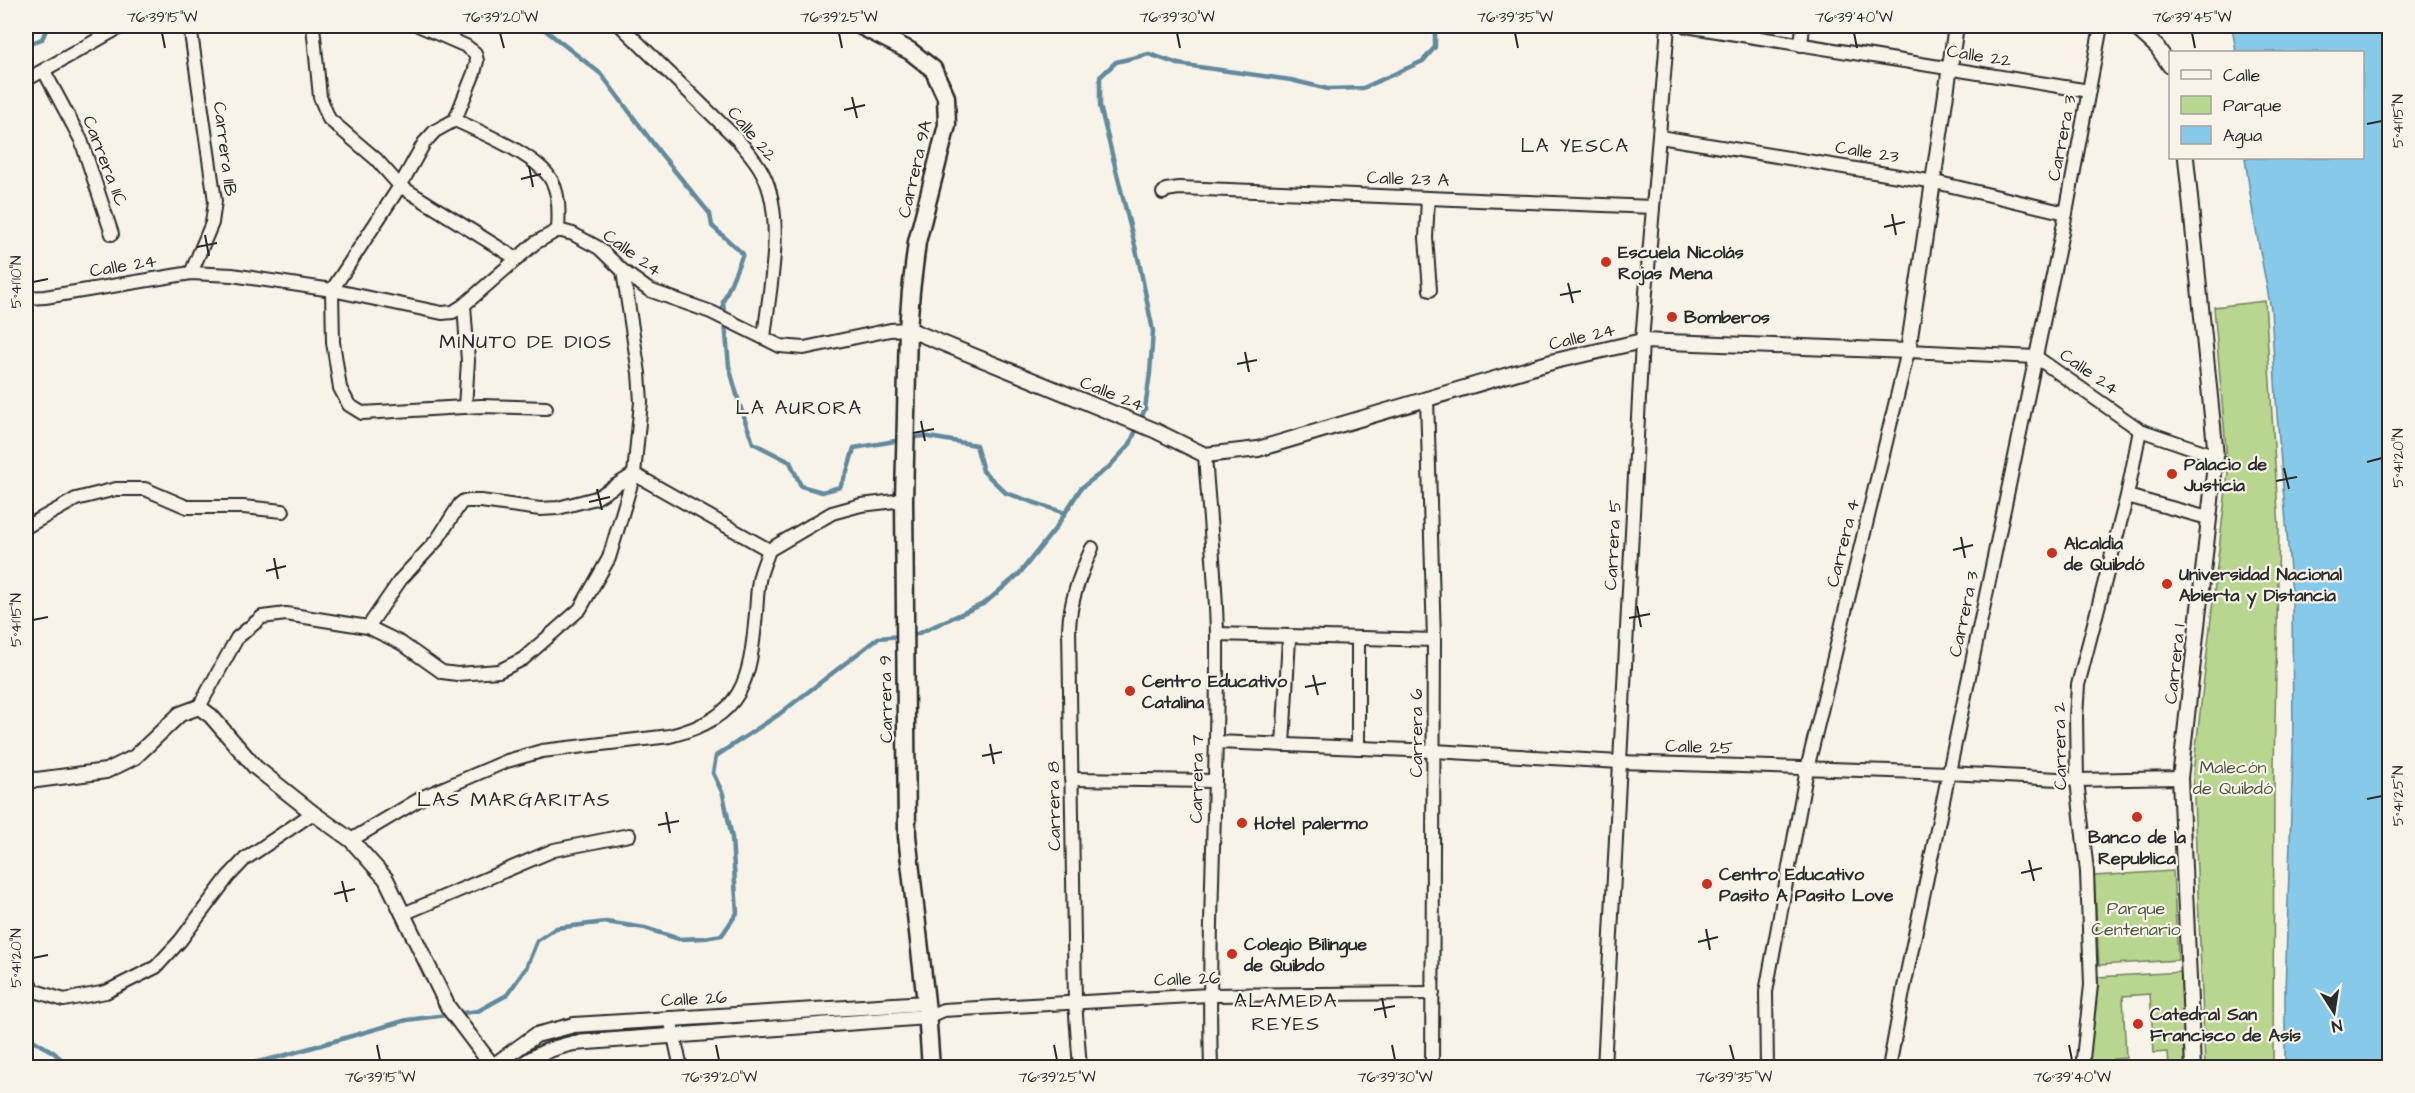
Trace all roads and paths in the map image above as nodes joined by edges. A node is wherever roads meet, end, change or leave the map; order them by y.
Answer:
1 (122, 26) edge
2 (190, 26) edge
3 (313, 26) edge
4 (420, 26) edge
5 (621, 26) edge
6 (861, 26) edge
7 (1668, 26) edge
8 (1686, 26) edge
9 (1803, 26) edge
10 (1956, 26) edge
11 (2101, 26) edge
12 (2134, 26) edge
13 (1801, 45) junction
14 (2169, 65) edge
15 (1950, 69) junction
16 (44, 70) junction
17 (26, 80) edge
18 (2089, 91) junction
19 (455, 120) junction
20 (1660, 137) junction
21 (2186, 159) edge
22 (1935, 182) junction
23 (400, 186) junction
24 (1163, 193) dead end
25 (1428, 198) junction
26 (1653, 207) junction
27 (2066, 213) junction
28 (558, 230) junction
29 (112, 234) dead end
30 (517, 259) junction
31 (623, 271) junction
32 (191, 273) junction
33 (333, 290) junction
34 (1430, 290) dead end
35 (26, 298) edge
36 (464, 305) junction
37 (908, 328) junction
38 (764, 338) junction
39 (1642, 341) junction
40 (1908, 351) junction
41 (2036, 357) junction
42 (1427, 398) junction
43 (465, 407) junction
44 (546, 408) dead end
45 (2140, 430) junction
46 (1205, 455) junction
47 (2216, 456) junction
48 (634, 474) junction
49 (2127, 496) junction
50 (904, 500) junction
51 (283, 511) dead end
52 (2208, 518) junction
53 (26, 527) edge
54 (1092, 548) dead end
55 (769, 550) junction
56 (368, 627) junction
57 (1216, 634) junction
58 (1289, 638) junction
59 (1358, 639) junction
60 (1434, 640) junction
61 (199, 707) junction
62 (1216, 742) junction
63 (1283, 745) junction
64 (1358, 748) junction
65 (1434, 751) junction
66 (1620, 762) junction
67 (1807, 769) junction
68 (1949, 773) junction
69 (2180, 778) junction
70 (26, 779) edge
71 (1071, 779) junction
72 (2077, 780) junction
73 (1215, 781) junction
74 (313, 813) junction
75 (629, 835) dead end
76 (351, 840) junction
77 (403, 914) junction
78 (26, 979) edge
79 (1432, 993) junction
80 (1209, 995) junction
81 (1076, 1002) junction
82 (932, 1010) junction
83 (747, 1014) junction
84 (670, 1018) junction
85 (750, 1030) junction
86 (674, 1036) junction
87 (493, 1067) edge
88 (518, 1068) edge
89 (681, 1068) edge
90 (931, 1068) edge
91 (1080, 1068) edge
92 (1211, 1068) edge
93 (1432, 1068) edge
94 (1604, 1068) edge
95 (1767, 1068) edge
96 (1889, 1068) edge
97 (2082, 1068) edge
98 (2193, 1068) edge

1 - 16 street
2 - 32 street, Carrera 11B
3 - 23 street
4 - 19 street
5 - 38 street, Calle 22
6 - 37 main road, Carrera 9A
7 - 20 street, Carrera 5
8 - 13 street, Calle 22
9 - 13 street
10 - 15 street, Carrera 4
11 - 18 street, Carrera 3
12 - 14 street
13 - 15 street, Calle 22
15 - 18 street, Calle 22
15 - 22 street, Carrera 4
16 - 17 street
16 - 29 street, Carrera 11C
18 - 27 street, Carrera 3
19 - 23 street
19 - 28 street
20 - 22 street, Calle 23
20 - 26 street, Carrera 5
21 - 47 street, Carrera 1
22 - 27 street, Calle 23
22 - 40 street, Carrera 4
23 - 30 street
23 - 33 street
24 - 25 street, Calle 23 A
25 - 26 street, Calle 23 A
25 - 34 street
26 - 39 street, Carrera 5
27 - 41 street, Carrera 3
28 - 30 street, Calle 24
28 - 31 street, Calle 24
30 - 36 street, Calle 24
31 - 38 street, Calle 24
31 - 48 street
32 - 33 street, Calle 24
32 - 35 street, Calle 24
33 - 36 street, Calle 24
33 - 43 street
36 - 43 street
37 - 38 street, Calle 24
37 - 46 street, Calle 24
37 - 50 main road, Carrera 9
39 - 40 street, Calle 24
39 - 42 street, Calle 24
39 - 66 street, Carrera 5
40 - 41 street, Calle 24
40 - 67 street, Carrera 4
41 - 45 street, Calle 24
41 - 68 street, Carrera 3
42 - 46 street, Calle 24
42 - 60 street, Carrera 6
43 - 44 street
45 - 47 street, Calle 24
45 - 49 street, Carrera 2
46 - 57 street, Carrera 7
47 - 52 street, Carrera 1
48 - 55 street
48 - 56 street
48 - 56 street
49 - 52 street
49 - 72 street, Carrera 2
50 - 55 street
50 - 82 main road, Carrera 9
51 - 53 street
52 - 69 street, Carrera 1
54 - 71 street, Carrera 8
55 - 76 street
56 - 61 street
57 - 58 street
57 - 62 street, Carrera 7
58 - 59 street
58 - 63 street
59 - 60 street
59 - 64 street
60 - 65 street, Carrera 6
61 - 70 street
61 - 74 street
62 - 63 street, Calle 25
62 - 73 street, Carrera 7
63 - 64 street, Calle 25
64 - 65 street, Calle 25
65 - 66 street, Calle 25
65 - 79 street, Carrera 6
66 - 67 street, Calle 25
66 - 94 street, Carrera 5
67 - 68 street, Calle 25
67 - 95 street, Carrera 4
68 - 72 street, Calle 25
68 - 96 street, Carrera 3
69 - 72 street, Calle 25
69 - 98 street, Carrera 1
71 - 73 street
71 - 81 street, Carrera 8
72 - 97 street, Carrera 2
73 - 80 street, Carrera 7
74 - 76 street
74 - 78 street
75 - 77 street
76 - 77 street
77 - 87 street
79 - 80 street, Calle 26
79 - 93 street, Carrera 6
80 - 81 street, Calle 26
80 - 92 street, Carrera 7
81 - 82 street, Calle 26
81 - 91 street, Carrera 8
82 - 83 street, Calle 26
82 - 85 street, Calle 26
82 - 90 main road, Carrera 9
83 - 84 street, Calle 26
83 - 85 street
84 - 86 street
84 - 87 street, Calle 26
85 - 86 street, Calle 26
86 - 88 street, Calle 26
86 - 89 street

